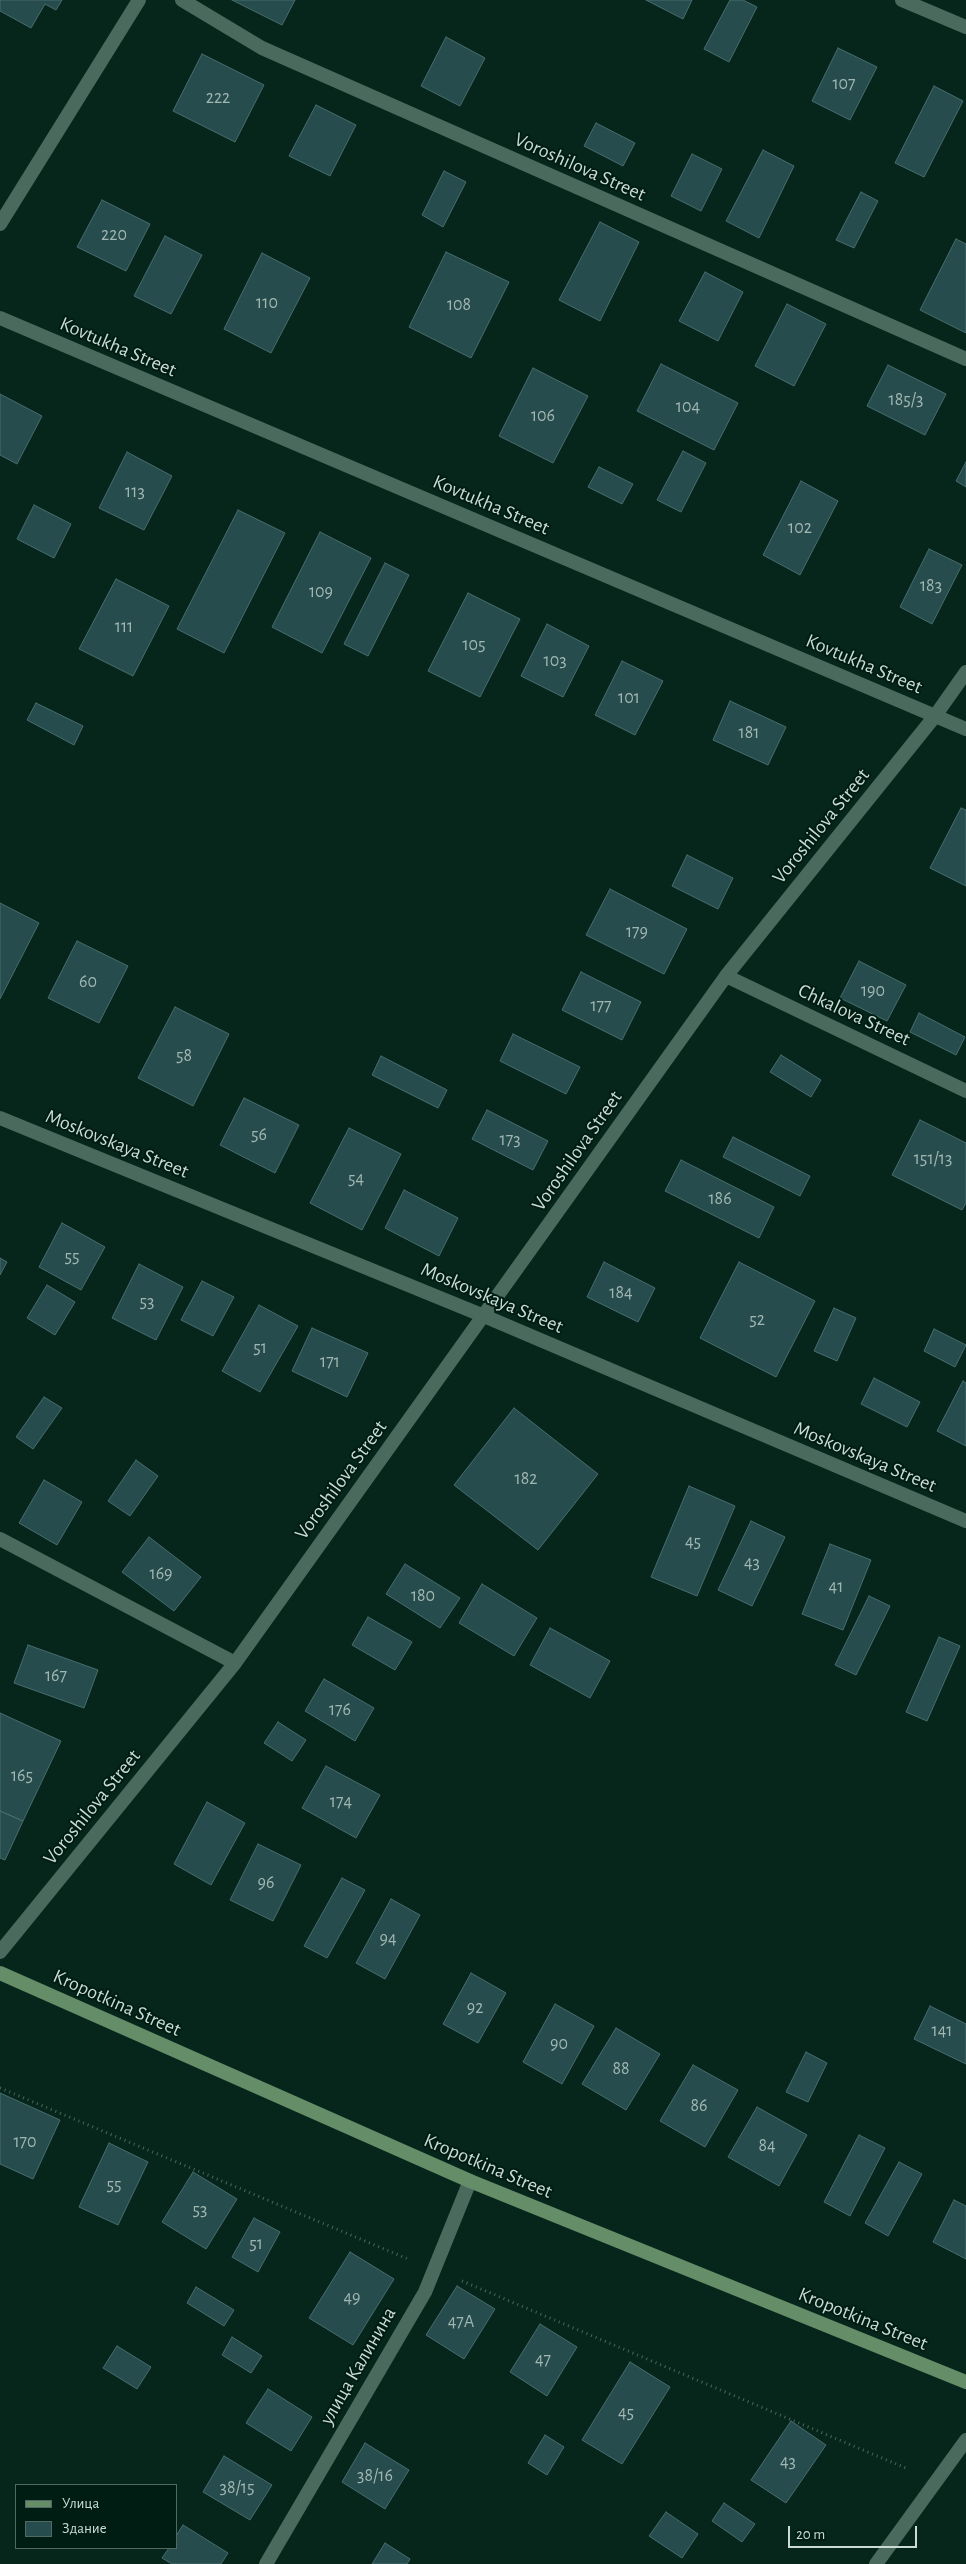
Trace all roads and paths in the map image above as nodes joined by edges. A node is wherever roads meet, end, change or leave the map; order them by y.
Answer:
1 (139, 0) edge
2 (182, 0) edge
3 (902, 0) edge
4 (966, 27) edge
5 (0, 224) edge
6 (0, 318) edge
7 (966, 360) edge
8 (966, 672) edge
9 (935, 716) junction
10 (966, 729) edge
11 (726, 976) junction
12 (966, 1091) edge
13 (0, 1118) edge
14 (484, 1316) junction
15 (966, 1521) edge
16 (0, 1539) edge
17 (234, 1663) junction
18 (0, 1952) edge
19 (0, 1973) edge
20 (0, 2088) edge
21 (470, 2181) junction
22 (434, 2270) junction
23 (966, 2382) edge
24 (966, 2440) edge
25 (936, 2480) junction
26 (266, 2564) edge
27 (876, 2564) edge

1 - 5 street
2 - 7 street, Voroshilova Street
3 - 4 street
6 - 9 street, Kovtukha Street
8 - 9 street, Voroshilova Street
9 - 10 street, Kovtukha Street
9 - 11 street, Voroshilova Street
11 - 12 street, Chkalova Street
11 - 14 street, Voroshilova Street
13 - 14 street, Moskovskaya Street
14 - 15 street, Moskovskaya Street
14 - 17 street, Voroshilova Street
16 - 17 street
17 - 18 street, Voroshilova Street
19 - 21 main road, Kropotkina Street
20 - 22 path
21 - 22 street, улица Калинина
21 - 23 main road, Kropotkina Street
22 - 25 path
22 - 26 street, улица Калинина
24 - 25 street
25 - 27 street

